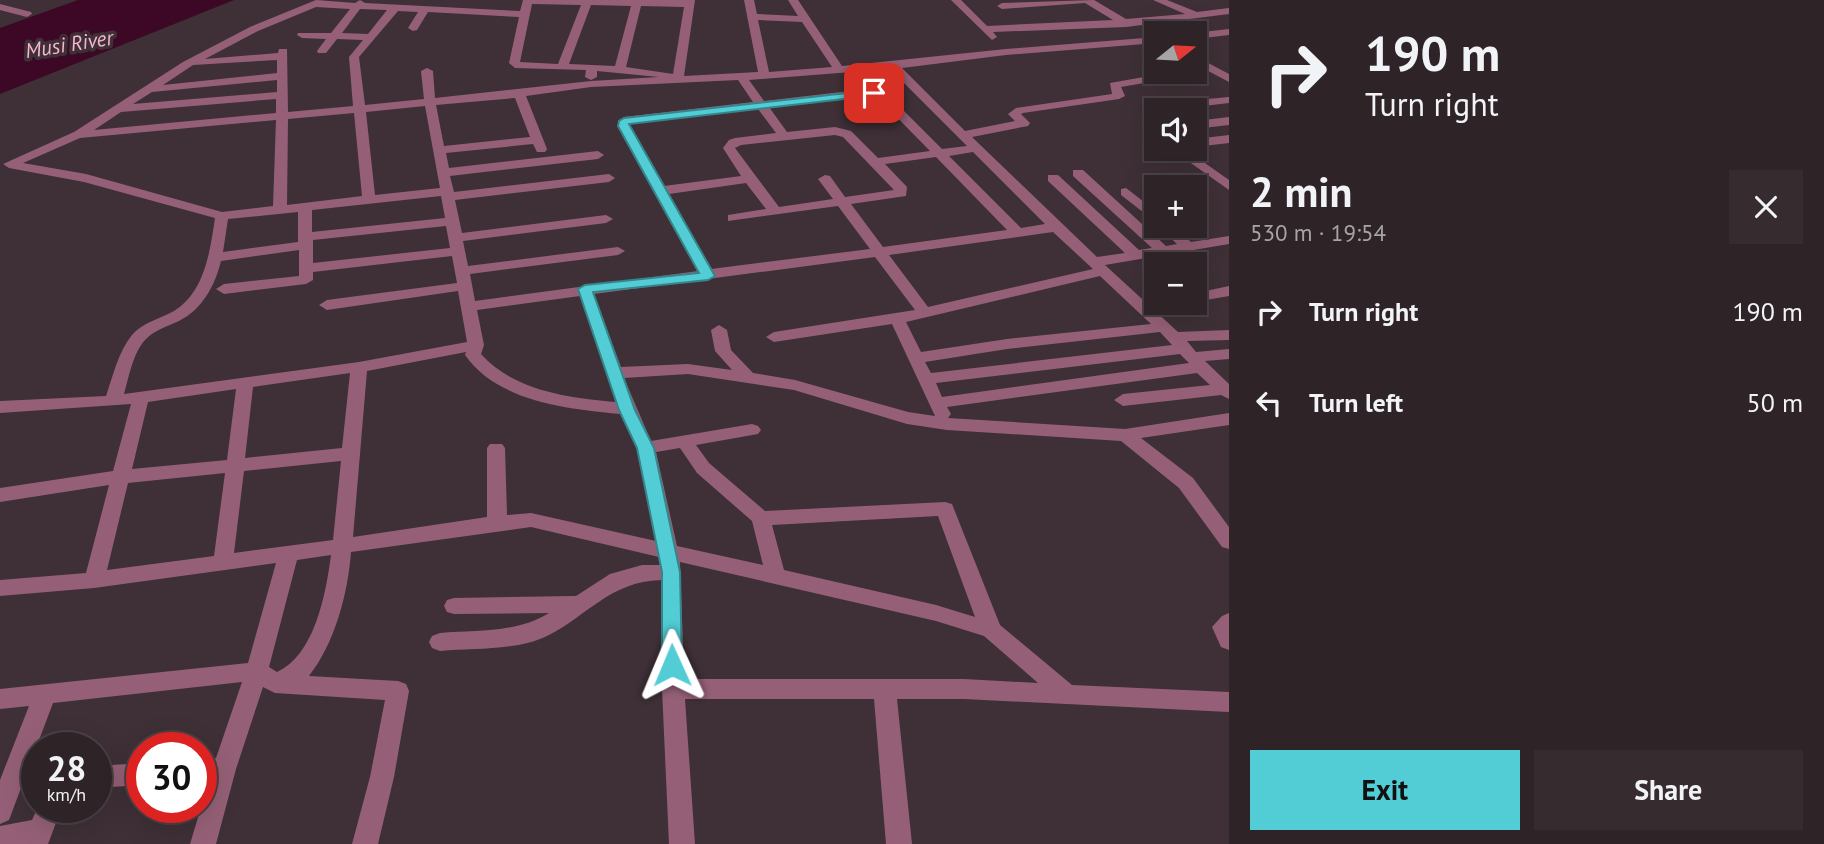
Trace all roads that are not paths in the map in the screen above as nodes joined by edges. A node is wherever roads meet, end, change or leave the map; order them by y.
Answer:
1 (749, 0) edge
2 (807, 0) edge
3 (956, 0) edge
4 (1087, 0) edge
5 (1158, 0) edge
6 (316, 1) edge
7 (528, 1) edge
8 (587, 1) edge
9 (793, 1) edge
10 (689, 2) edge
11 (637, 3) junction
12 (359, 4) edge
13 (1002, 6) dead end
14 (0, 7) edge
15 (394, 9) junction
16 (424, 10) junction
17 (1229, 11) edge
18 (468, 12) junction
19 (27, 14) dead end
20 (523, 14) junction
21 (1192, 14) junction
22 (753, 17) junction
23 (805, 19) junction
24 (1125, 23) junction
25 (461, 26) dead end
26 (413, 29) dead end
27 (984, 29) junction
28 (1144, 32) edge
29 (1229, 32) edge
30 (1208, 34) edge
31 (302, 35) dead end
32 (332, 36) junction
33 (370, 37) junction
34 (1144, 40) edge
35 (322, 51) dead end
36 (1006, 52) junction
37 (187, 64) junction
38 (892, 66) junction
39 (1208, 66) edge
40 (562, 67) junction
41 (1229, 67) edge
42 (592, 68) junction
43 (1211, 68) junction
44 (620, 69) junction
45 (1208, 69) edge
46 (839, 70) junction
47 (427, 71) dead end
48 (283, 76) junction
49 (764, 76) junction
50 (741, 77) junction
51 (678, 79) junction
52 (1229, 79) edge
53 (1144, 80) edge
54 (591, 84) junction
55 (149, 89) junction
56 (519, 94) junction
57 (283, 95) junction
58 (1229, 100) edge
59 (430, 102) junction
60 (1207, 102) edge
61 (759, 105) junction
62 (360, 107) junction
63 (117, 110) junction
64 (281, 115) junction
65 (1229, 121) edge
66 (1207, 124) edge
67 (78, 135) junction
68 (961, 135) junction
69 (784, 136) junction
70 (537, 140) junction
71 (1223, 140) edge
72 (976, 148) junction
73 (1229, 149) edge
74 (439, 150) junction
75 (942, 154) junction
76 (598, 155) dead end
77 (547, 161) junction
78 (1194, 161) edge
79 (875, 162) junction
80 (3, 163) edge
81 (443, 173) junction
82 (1078, 173) dead end
83 (609, 178) dead end
84 (1053, 178) dead end
85 (749, 179) junction
86 (825, 179) dead end
87 (555, 184) junction
88 (1229, 186) edge
89 (659, 191) junction
90 (1126, 192) dead end
91 (447, 194) junction
92 (369, 199) junction
93 (843, 202) junction
94 (306, 207) junction
95 (1144, 208) edge
96 (280, 209) junction
97 (776, 212) junction
98 (222, 216) junction
99 (733, 218) dead end
100 (606, 219) dead end
101 (452, 221) junction
102 (1056, 227) junction
103 (1018, 233) junction
104 (1177, 238) edge
105 (1229, 240) edge
106 (306, 241) junction
107 (457, 245) junction
108 (1186, 246) junction
109 (1162, 250) junction
110 (618, 251) dead end
111 (877, 253) junction
112 (1136, 255) junction
113 (216, 257) junction
114 (1099, 267) junction
115 (306, 268) junction
116 (708, 276) junction
117 (463, 278) junction
118 (224, 289) dead end
119 (585, 289) junction
120 (1229, 291) edge
121 (1207, 295) edge
122 (327, 305) dead end
123 (469, 307) junction
124 (923, 312) junction
125 (897, 319) junction
126 (719, 330) dead end
127 (1229, 335) edge
128 (774, 337) dead end
129 (476, 345) junction
130 (1183, 347) junction
131 (1229, 354) edge
132 (915, 358) junction
133 (359, 367) junction
134 (616, 373) junction
135 (748, 378) junction
136 (924, 379) junction
137 (245, 384) junction
138 (1227, 391) edge
139 (141, 397) junction
140 (1123, 400) dead end
141 (113, 401) junction
142 (938, 403) junction
143 (1, 409) edge
144 (627, 410) junction
145 (1229, 419) edge
146 (947, 424) junction
147 (752, 430) dead end
148 (1125, 435) junction
149 (684, 442) junction
150 (646, 448) junction
151 (496, 449) dead end
152 (349, 454) junction
153 (233, 466) junction
154 (119, 477) junction
155 (0, 495) edge
156 (761, 518) junction
157 (497, 523) junction
158 (1229, 542) edge
159 (342, 546) junction
160 (667, 550) junction
161 (289, 552) junction
162 (223, 564) junction
163 (671, 572) junction
164 (776, 578) junction
165 (94, 580) junction
166 (0, 588) edge
167 (579, 604) junction
168 (454, 606) dead end
169 (1229, 622) edge
170 (990, 630) junction
171 (1229, 641) edge
172 (440, 642) dead end
173 (266, 677) junction
174 (673, 689) junction
175 (885, 691) junction
176 (1068, 695) junction
177 (44, 696) junction
178 (0, 699) edge
179 (1229, 702) edge
180 (217, 762) edge
181 (0, 812) edge
182 (206, 823) edge
183 (0, 838) edge
184 (37, 838) edge
185 (203, 844) edge
186 (365, 844) edge
187 (682, 844) edge
188 (899, 844) edge

1 - 22 street
2 - 9 street
3 - 27 street
4 - 13 street
4 - 24 street
5 - 21 street
6 - 12 street
6 - 37 street
6 - 80 street
7 - 8 street
7 - 20 street
8 - 11 street
8 - 40 street
9 - 23 street
10 - 11 street
10 - 51 street
11 - 44 street
12 - 15 street
12 - 32 street
14 - 19 street
15 - 16 street
15 - 33 street
16 - 18 street
16 - 26 street
17 - 21 street
18 - 20 street
18 - 25 street
20 - 40 street
21 - 24 street
22 - 23 street
22 - 49 street
23 - 46 street
24 - 27 street
24 - 28 street
27 - 36 street
29 - 30 street
31 - 32 street
32 - 33 street
32 - 35 street
33 - 62 street
34 - 36 street
36 - 38 street
37 - 48 street
37 - 55 street
38 - 46 street
38 - 68 street
39 - 43 street
40 - 42 street
41 - 43 street
42 - 44 street
42 - 54 street
43 - 45 street
43 - 52 street
44 - 51 street
46 - 49 street
47 - 59 street
48 - 55 street
48 - 57 street
49 - 50 street
50 - 51 street
50 - 61 street
51 - 54 street
53 - 68 street
54 - 56 street
55 - 63 street
56 - 59 street
56 - 70 street
57 - 63 street
57 - 64 street
58 - 60 street
59 - 62 street
59 - 74 street
61 - 69 street
61 - 75 street
61 - 89 street
62 - 64 street
62 - 92 street
63 - 67 street
64 - 67 street
64 - 96 street
65 - 66 street
67 - 80 street
68 - 72 street
69 - 79 street
69 - 85 street
70 - 74 street
70 - 77 street
71 - 73 street
72 - 75 street
72 - 102 street
74 - 81 street
75 - 79 street
75 - 103 street
76 - 77 street
77 - 81 street
77 - 87 street
78 - 88 street
79 - 93 street
80 - 98 street
81 - 91 street
82 - 109 street
83 - 87 street
84 - 112 street
85 - 89 street
85 - 97 street
86 - 93 street
87 - 91 street
89 - 116 street
90 - 95 street
91 - 92 street
91 - 101 street
92 - 94 street
93 - 97 street
93 - 111 street
94 - 96 street
94 - 106 street
96 - 98 street
97 - 99 street
98 - 113 street
100 - 107 street
101 - 106 street
101 - 107 street
102 - 103 street
102 - 114 street
103 - 111 street
104 - 108 street
105 - 108 street
106 - 113 street
106 - 115 street
107 - 115 street
107 - 117 street
108 - 109 street
109 - 112 street
110 - 117 street
111 - 116 street
111 - 124 street
112 - 114 street
113 - 141 street
114 - 124 street
114 - 130 street
115 - 118 street
116 - 119 street
117 - 122 street
117 - 123 street
119 - 123 street
119 - 134 street
120 - 121 street
123 - 129 street
124 - 125 street
125 - 128 street
125 - 132 street
126 - 135 street
127 - 130 street
129 - 133 street
129 - 144 street
130 - 131 street
130 - 132 street
130 - 136 street
130 - 138 street
130 - 142 street
132 - 136 street
133 - 137 street
133 - 152 street
134 - 135 street
134 - 144 street
135 - 146 street
136 - 142 street
137 - 139 street
137 - 153 street
138 - 140 street
139 - 141 street
139 - 154 street
141 - 143 street
142 - 146 street
144 - 150 street
145 - 148 street
146 - 148 street
147 - 149 street
148 - 158 street
149 - 150 street
149 - 156 street
150 - 160 street
151 - 157 street
152 - 153 street
152 - 159 street
153 - 154 street
153 - 162 street
154 - 155 street
154 - 165 street
156 - 164 street
156 - 170 street
157 - 159 street
157 - 160 street
159 - 161 street
159 - 173 street
160 - 163 street
160 - 164 street
161 - 162 street
161 - 173 street
162 - 165 street
163 - 167 street
163 - 174 street
164 - 170 street
165 - 166 street
167 - 168 street
167 - 172 street
169 - 171 street
170 - 176 street
173 - 177 street
173 - 180 street
173 - 186 street
174 - 175 street
174 - 187 street
175 - 176 street
175 - 188 street
176 - 179 street
177 - 178 street
177 - 181 street
182 - 185 street
183 - 184 street

